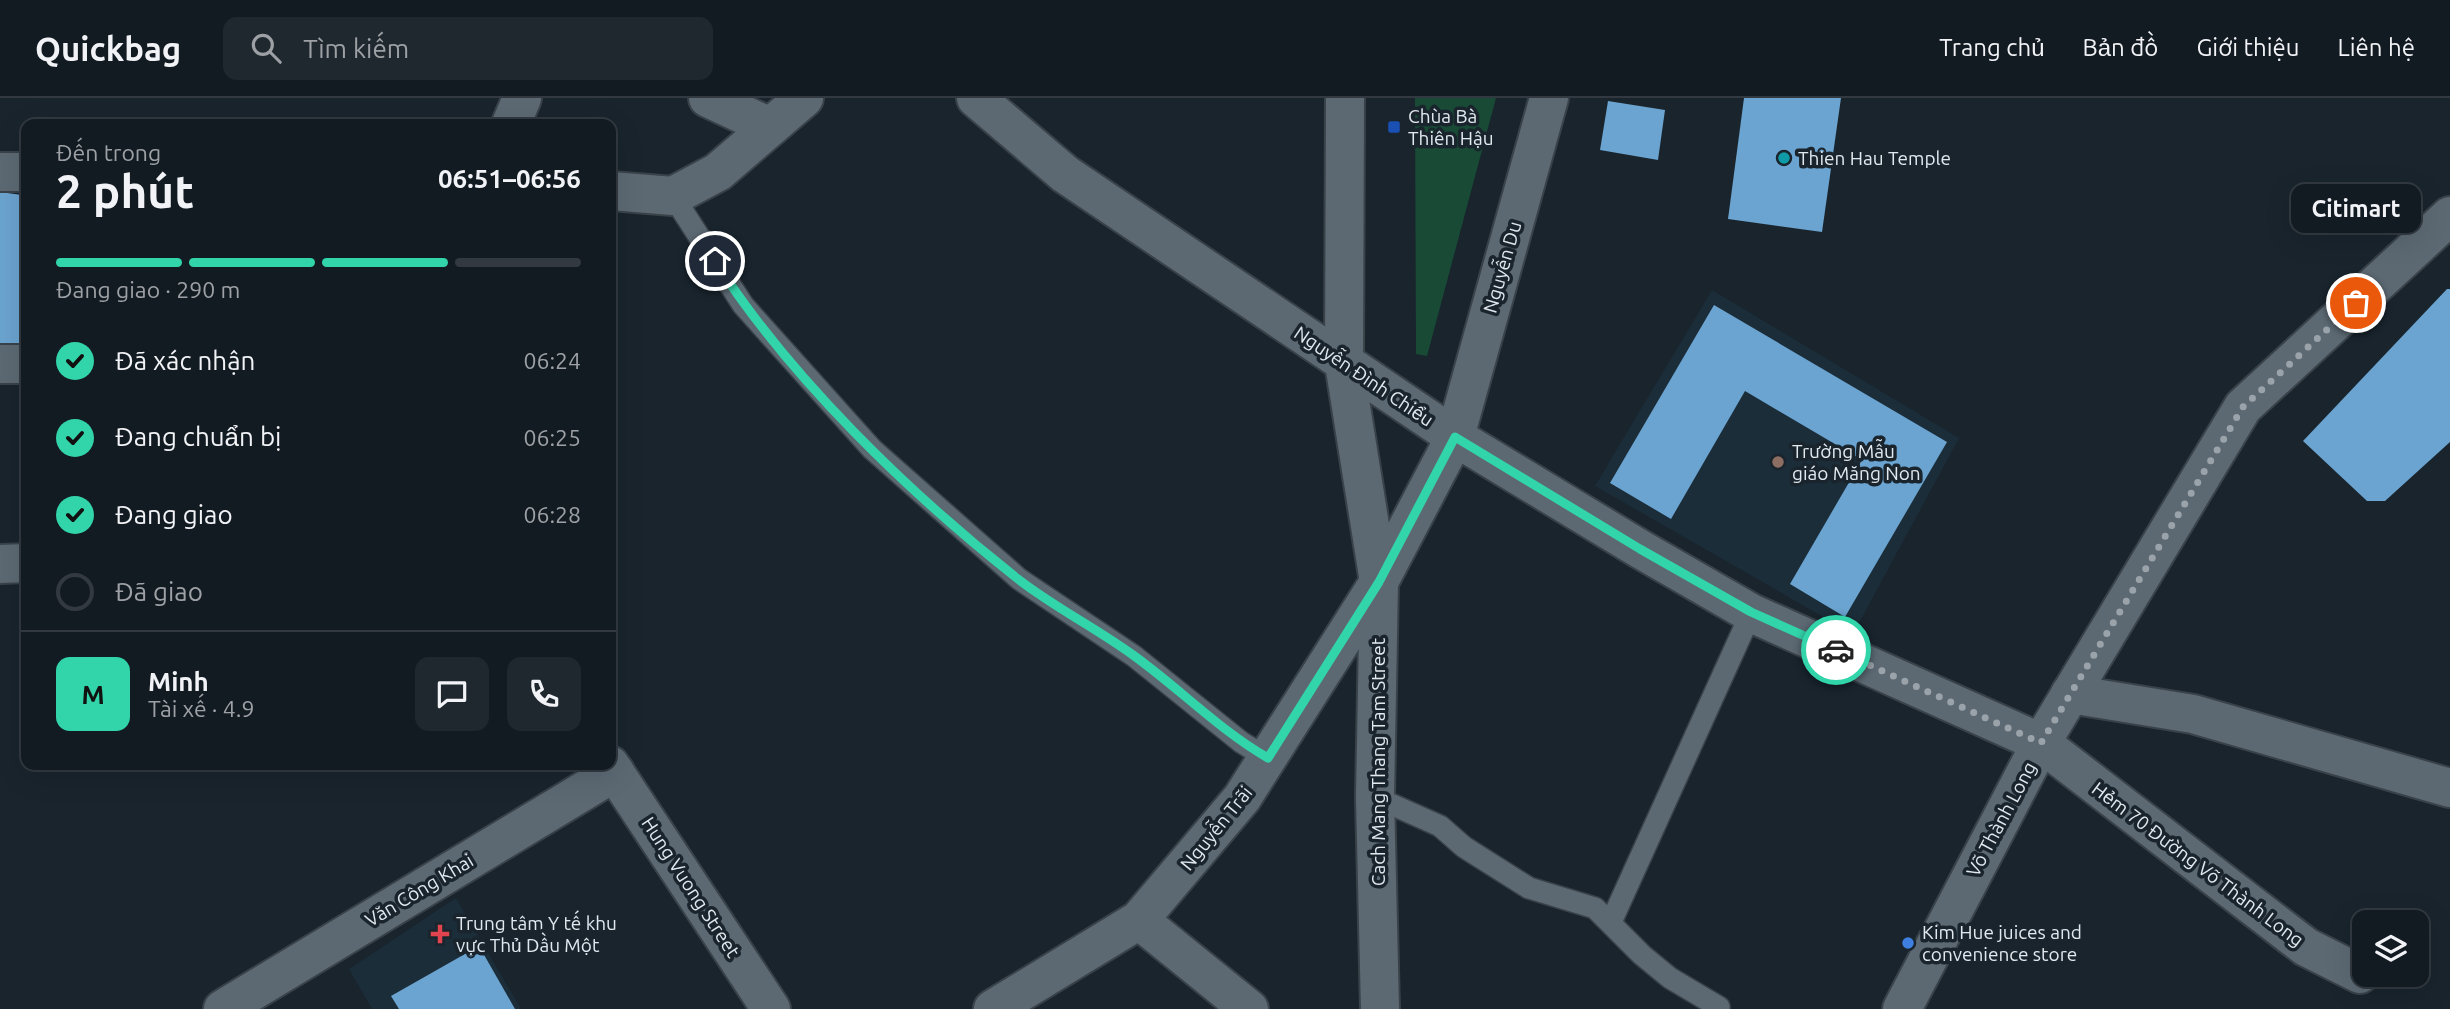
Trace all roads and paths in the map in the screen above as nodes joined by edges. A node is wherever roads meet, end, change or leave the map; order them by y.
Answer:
1 (522, 98) edge
2 (708, 98) edge
3 (804, 98) edge
4 (976, 98) edge
5 (1345, 98) edge
6 (1549, 98) edge
7 (514, 119) edge
8 (770, 127) junction
9 (0, 172) edge
10 (21, 172) edge
11 (616, 191) edge
12 (673, 196) junction
13 (2450, 216) edge
14 (1344, 363) junction
15 (0, 364) edge
16 (21, 364) edge
17 (1455, 437) junction
18 (21, 563) edge
19 (0, 564) edge
20 (1379, 582) junction
21 (1751, 612) junction
22 (2070, 694) junction
23 (2041, 743) junction
24 (1268, 758) junction
25 (610, 770) edge
26 (614, 770) edge
27 (2450, 788) edge
28 (1375, 797) junction
29 (1139, 920) junction
30 (1611, 922) junction
31 (2352, 970) edge
32 (1719, 1007) dead end
33 (223, 1009) edge
34 (771, 1009) edge
35 (993, 1009) edge
36 (1249, 1009) edge
37 (1380, 1009) edge
38 (1902, 1009) edge

1 - 7 street
2 - 8 street
3 - 8 street
4 - 14 street, Nguyễn Đình Chiểu
5 - 14 street, Cach Mang Thang Tam Street
6 - 17 street, Nguyễn Du
8 - 12 street
9 - 10 street
11 - 12 street
12 - 24 lane
13 - 22 street, Võ Thành Long
14 - 17 street, Nguyễn Đình Chiểu
14 - 20 street, Cach Mang Thang Tam Street
15 - 16 street
17 - 20 street, Nguyễn Trãi
17 - 21 street, Nguyễn Đình Chiểu
18 - 19 street
20 - 24 street, Nguyễn Trãi
20 - 28 street, Cach Mang Thang Tam Street
21 - 23 street, Nguyễn Đình Chiểu
21 - 30 lane
22 - 23 street, Võ Thành Long
22 - 27 street
23 - 31 street, Hẻm 70 Đường Võ Thành Long
23 - 38 street, Võ Thành Long
24 - 29 street, Nguyễn Trãi
25 - 33 street, Văn Công Khai
26 - 34 street, Hung Vuong Street
28 - 30 lane
28 - 37 street, Cach Mang Thang Tam Street
29 - 35 street, Nguyễn Trãi
29 - 36 street
30 - 32 lane

